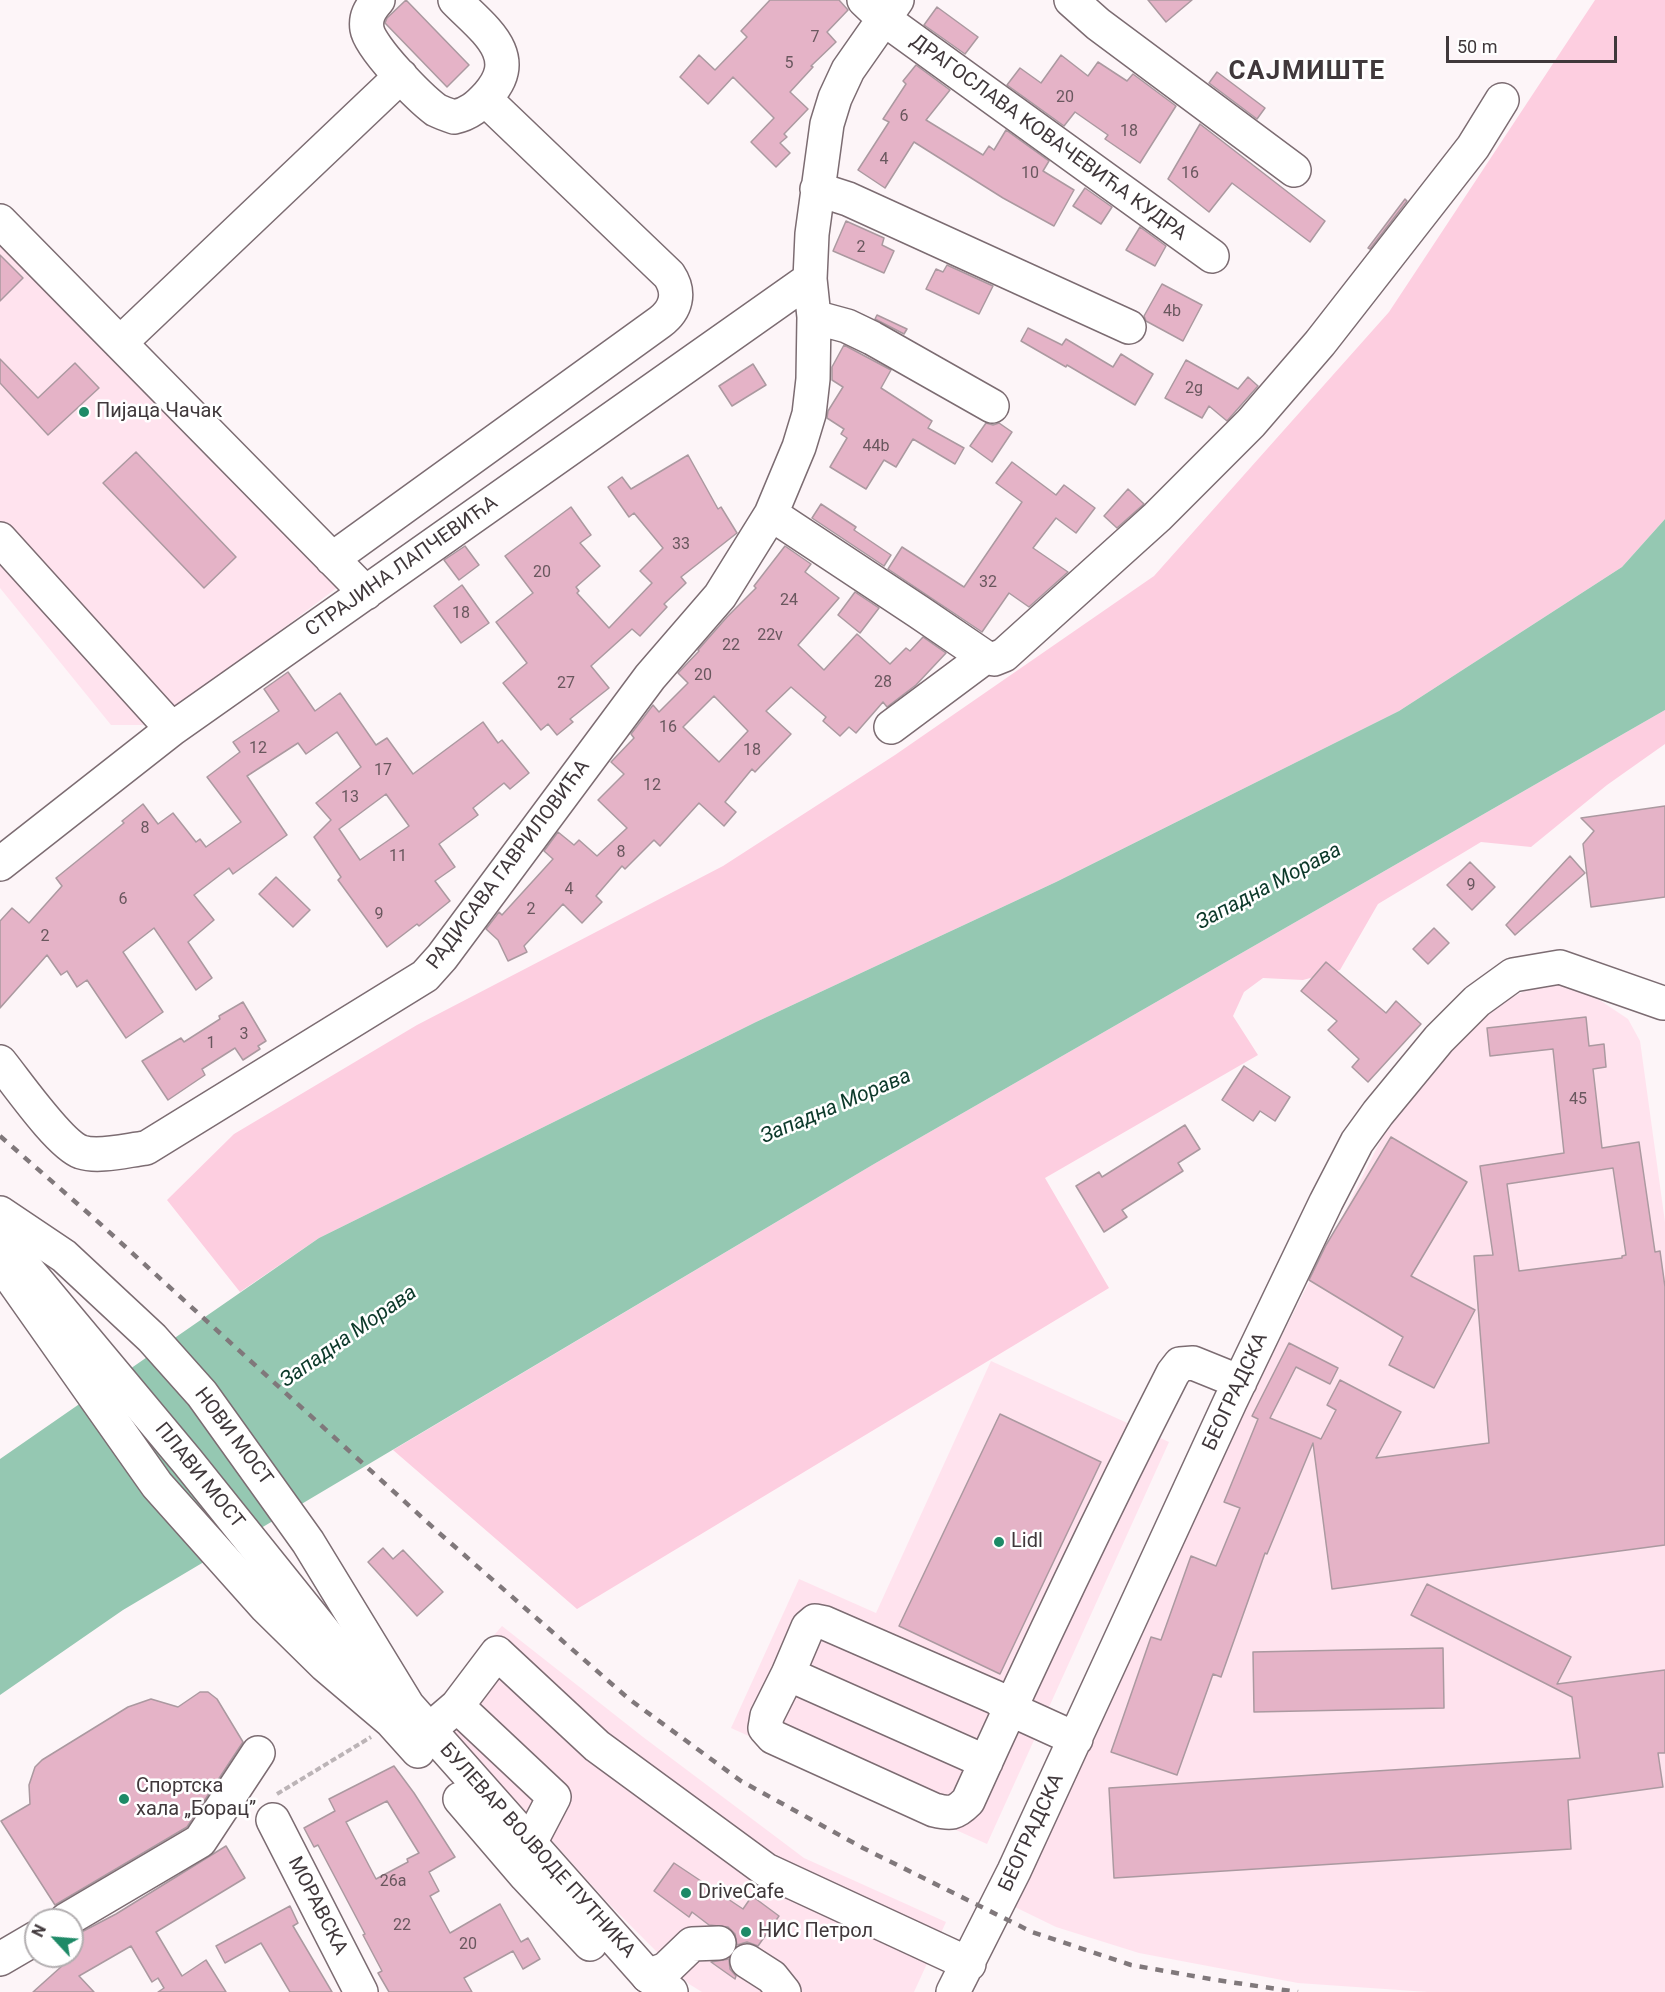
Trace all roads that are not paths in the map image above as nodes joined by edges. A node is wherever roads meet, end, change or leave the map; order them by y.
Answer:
1 (378, 0) edge
2 (455, 0) edge
3 (1071, 0) edge
4 (882, 6) edge
5 (401, 76) junction
6 (485, 99) junction
7 (1502, 100) dead end
8 (1294, 170) dead end
9 (818, 182) junction
10 (0, 221) edge
11 (1212, 256) dead end
12 (810, 279) junction
13 (1126, 315) dead end
14 (814, 317) junction
15 (120, 343) junction
16 (992, 406) dead end
17 (771, 514) junction
18 (0, 539) edge
19 (332, 559) junction
20 (366, 592) junction
21 (985, 657) junction
22 (891, 727) dead end
23 (172, 729) junction
24 (0, 864) edge
25 (1664, 1006) edge
26 (0, 1062) edge
27 (1, 1222) edge
28 (0, 1262) edge
29 (1240, 1382) junction
30 (788, 1674) junction
31 (457, 1707) junction
32 (1010, 1709) junction
33 (400, 1713) junction
34 (429, 1730) junction
35 (1076, 1739) junction
36 (258, 1753) dead end
37 (986, 1762) junction
38 (273, 1820) dead end
39 (530, 1843) junction
40 (84, 1909) edge
41 (719, 1943) dead end
42 (24, 1945) edge
43 (0, 1959) edge
44 (747, 1961) dead end
45 (961, 1978) edge
46 (653, 1987) edge
47 (361, 1992) edge
48 (784, 1992) edge

1 - 5 street
2 - 6 street
3 - 8 street
4 - 9 street, ДРАГОСЛАВА КОВАЧЕВИЋА КУДРА
4 - 11 street, ДРАГОСЛАВА КОВАЧЕВИЋА КУДРА
5 - 6 street
5 - 15 street
6 - 19 street
7 - 21 street
9 - 12 street, ДРАГОСЛАВА КОВАЧЕВИЋА КУДРА
9 - 13 street
10 - 15 street
12 - 14 street, РАДИСАВА ГАВРИЛОВИЋА
12 - 20 street, СТРАЈИНА ЛАПЧЕВИЋА
14 - 16 street
14 - 17 street, РАДИСАВА ГАВРИЛОВИЋА
15 - 19 street
17 - 21 street
17 - 26 street, РАДИСАВА ГАВРИЛОВИЋА
18 - 23 street
19 - 20 street
20 - 23 street, СТРАЈИНА ЛАПЧЕВИЋА
21 - 22 street
23 - 24 street, СТРАЈИНА ЛАПЧЕВИЋА
25 - 29 street, БЕОГРАДСКА
27 - 33 street, ПЛАВИ МОСТ
27 - 33 street, НОВИ МОСТ
28 - 33 street
29 - 32 street
29 - 35 street, БЕОГРАДСКА
30 - 32 street
30 - 37 street
30 - 37 street
31 - 34 street
31 - 39 street
31 - 45 street
32 - 35 street
32 - 37 street
33 - 34 street, БУЛЕВАР ВОЈВОДЕ ПУТНИКА
33 - 46 street, БУЛЕВАР ВОЈВОДЕ ПУТНИКА
34 - 39 street, БУЛЕВАР ВОЈВОДЕ ПУТНИКА
35 - 45 street, БЕОГРАДСКА
36 - 40 street
38 - 47 street, МОРАВСКА
39 - 46 street, БУЛЕВАР ВОЈВОДЕ ПУТНИКА
41 - 46 street
42 - 43 street
44 - 48 street

